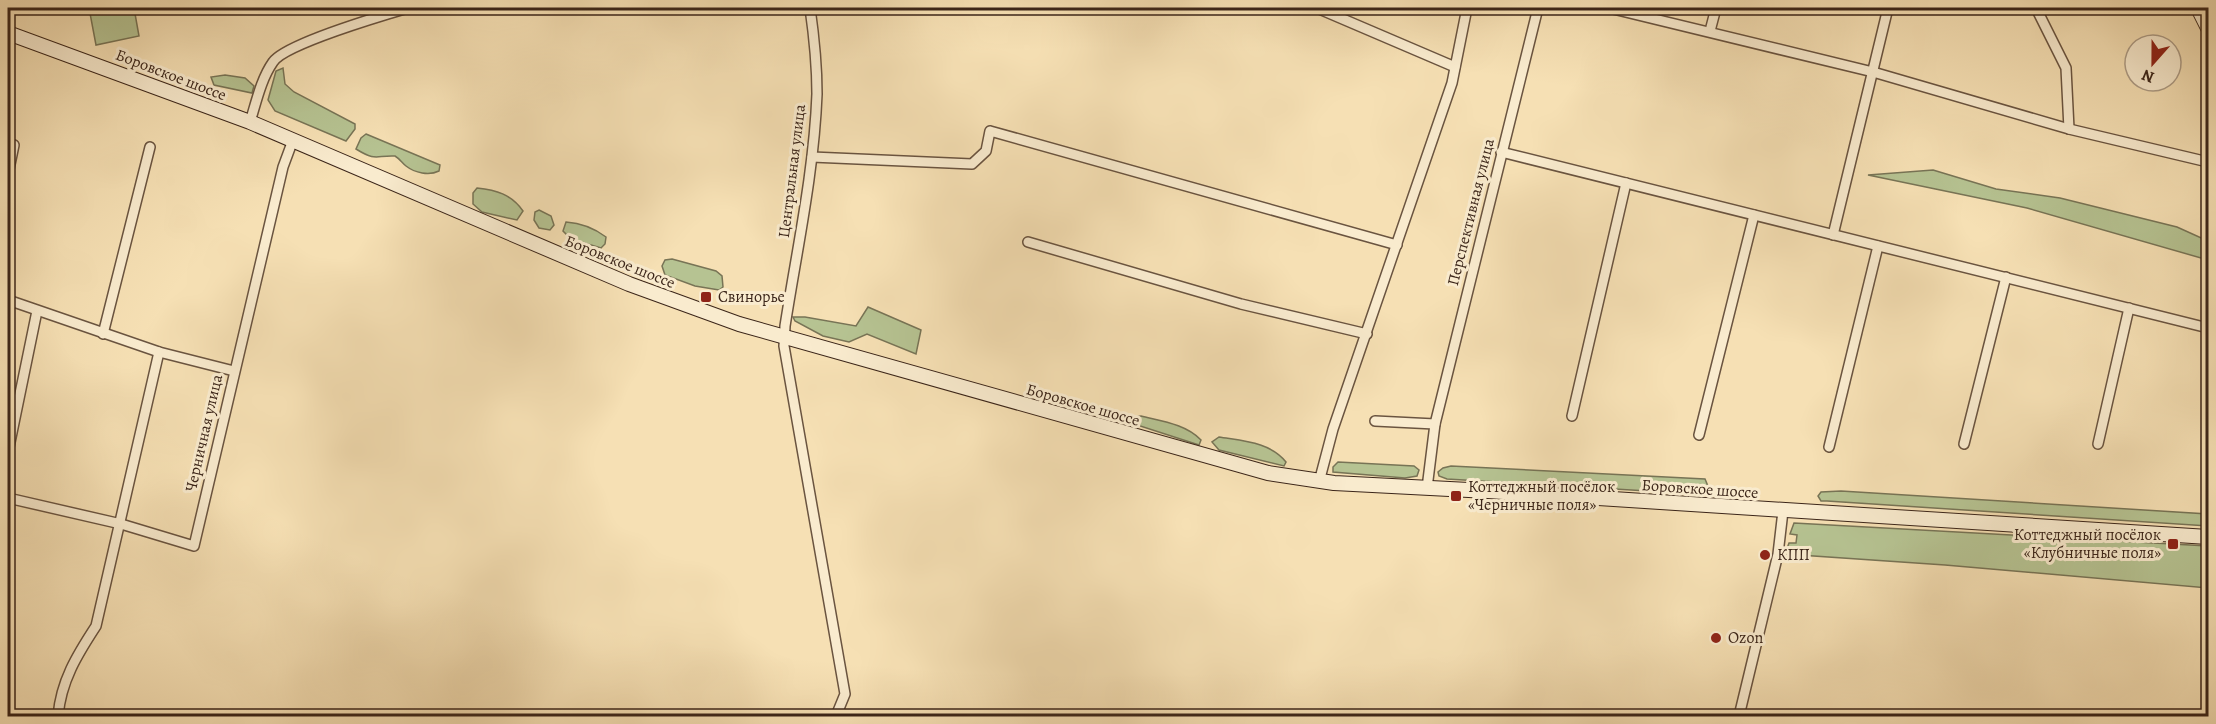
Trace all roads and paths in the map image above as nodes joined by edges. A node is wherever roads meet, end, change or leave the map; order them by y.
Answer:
1 (408, 8) edge
2 (810, 8) edge
3 (1317, 8) edge
4 (1467, 8) edge
5 (1538, 8) edge
6 (1609, 8) edge
7 (1716, 8) edge
8 (1888, 8) edge
9 (2036, 8) edge
10 (2198, 8) edge
11 (2208, 28) edge
12 (1710, 31) junction
13 (8, 33) edge
14 (1455, 67) junction
15 (1873, 72) junction
16 (250, 122) junction
17 (2069, 129) junction
18 (292, 140) junction
19 (14, 145) dead end
20 (150, 147) dead end
21 (1502, 152) junction
22 (812, 157) junction
23 (2208, 162) edge
24 (8, 174) edge
25 (1626, 183) junction
26 (1754, 215) junction
27 (1833, 234) junction
28 (1028, 242) dead end
29 (1397, 245) junction
30 (1878, 246) junction
31 (2006, 277) junction
32 (8, 300) edge
33 (2129, 308) junction
34 (37, 311) junction
35 (2208, 328) edge
36 (103, 334) junction
37 (1367, 334) junction
38 (785, 338) junction
39 (159, 352) junction
40 (234, 371) junction
41 (1572, 416) dead end
42 (1375, 422) dead end
43 (1435, 424) junction
44 (1699, 435) dead end
45 (1964, 444) dead end
46 (2098, 444) dead end
47 (1829, 447) dead end
48 (8, 452) edge
49 (1318, 482) junction
50 (1427, 488) junction
51 (8, 498) edge
52 (1784, 511) junction
53 (121, 524) junction
54 (2208, 537) edge
55 (58, 717) edge
56 (837, 717) edge
57 (1738, 717) edge

1 - 16 street
2 - 22 street, Центральная улица
3 - 14 street
4 - 14 street
5 - 21 street, Перспективная улица
6 - 12 street
7 - 12 street
8 - 15 street
9 - 17 street
10 - 11 main road
12 - 15 street
13 - 16 main road, Боровское шоссе
14 - 29 street
15 - 17 street
15 - 27 street
16 - 18 main road, Боровское шоссе
17 - 23 street
18 - 38 main road, Боровское шоссе
18 - 40 street, Черничная улица
19 - 24 street
20 - 36 street
21 - 25 street
21 - 43 street, Перспективная улица
22 - 29 street
22 - 38 street, Центральная улица
25 - 26 street
25 - 41 street
26 - 27 street
26 - 44 street
27 - 30 street
28 - 37 street
29 - 37 street
30 - 31 street
30 - 47 street
31 - 33 street
31 - 45 street
32 - 34 street
33 - 35 street
33 - 46 street
34 - 36 street
34 - 48 street
36 - 39 street
37 - 49 street
38 - 49 main road, Боровское шоссе
38 - 56 street, Центральная улица
39 - 40 street
39 - 53 street
40 - 53 street, Черничная улица
42 - 43 street
43 - 50 street, Перспективная улица
49 - 50 main road, Боровское шоссе
50 - 52 main road, Боровское шоссе
51 - 53 street, Черничная улица
52 - 54 main road, Боровское шоссе
52 - 57 street
53 - 55 street

